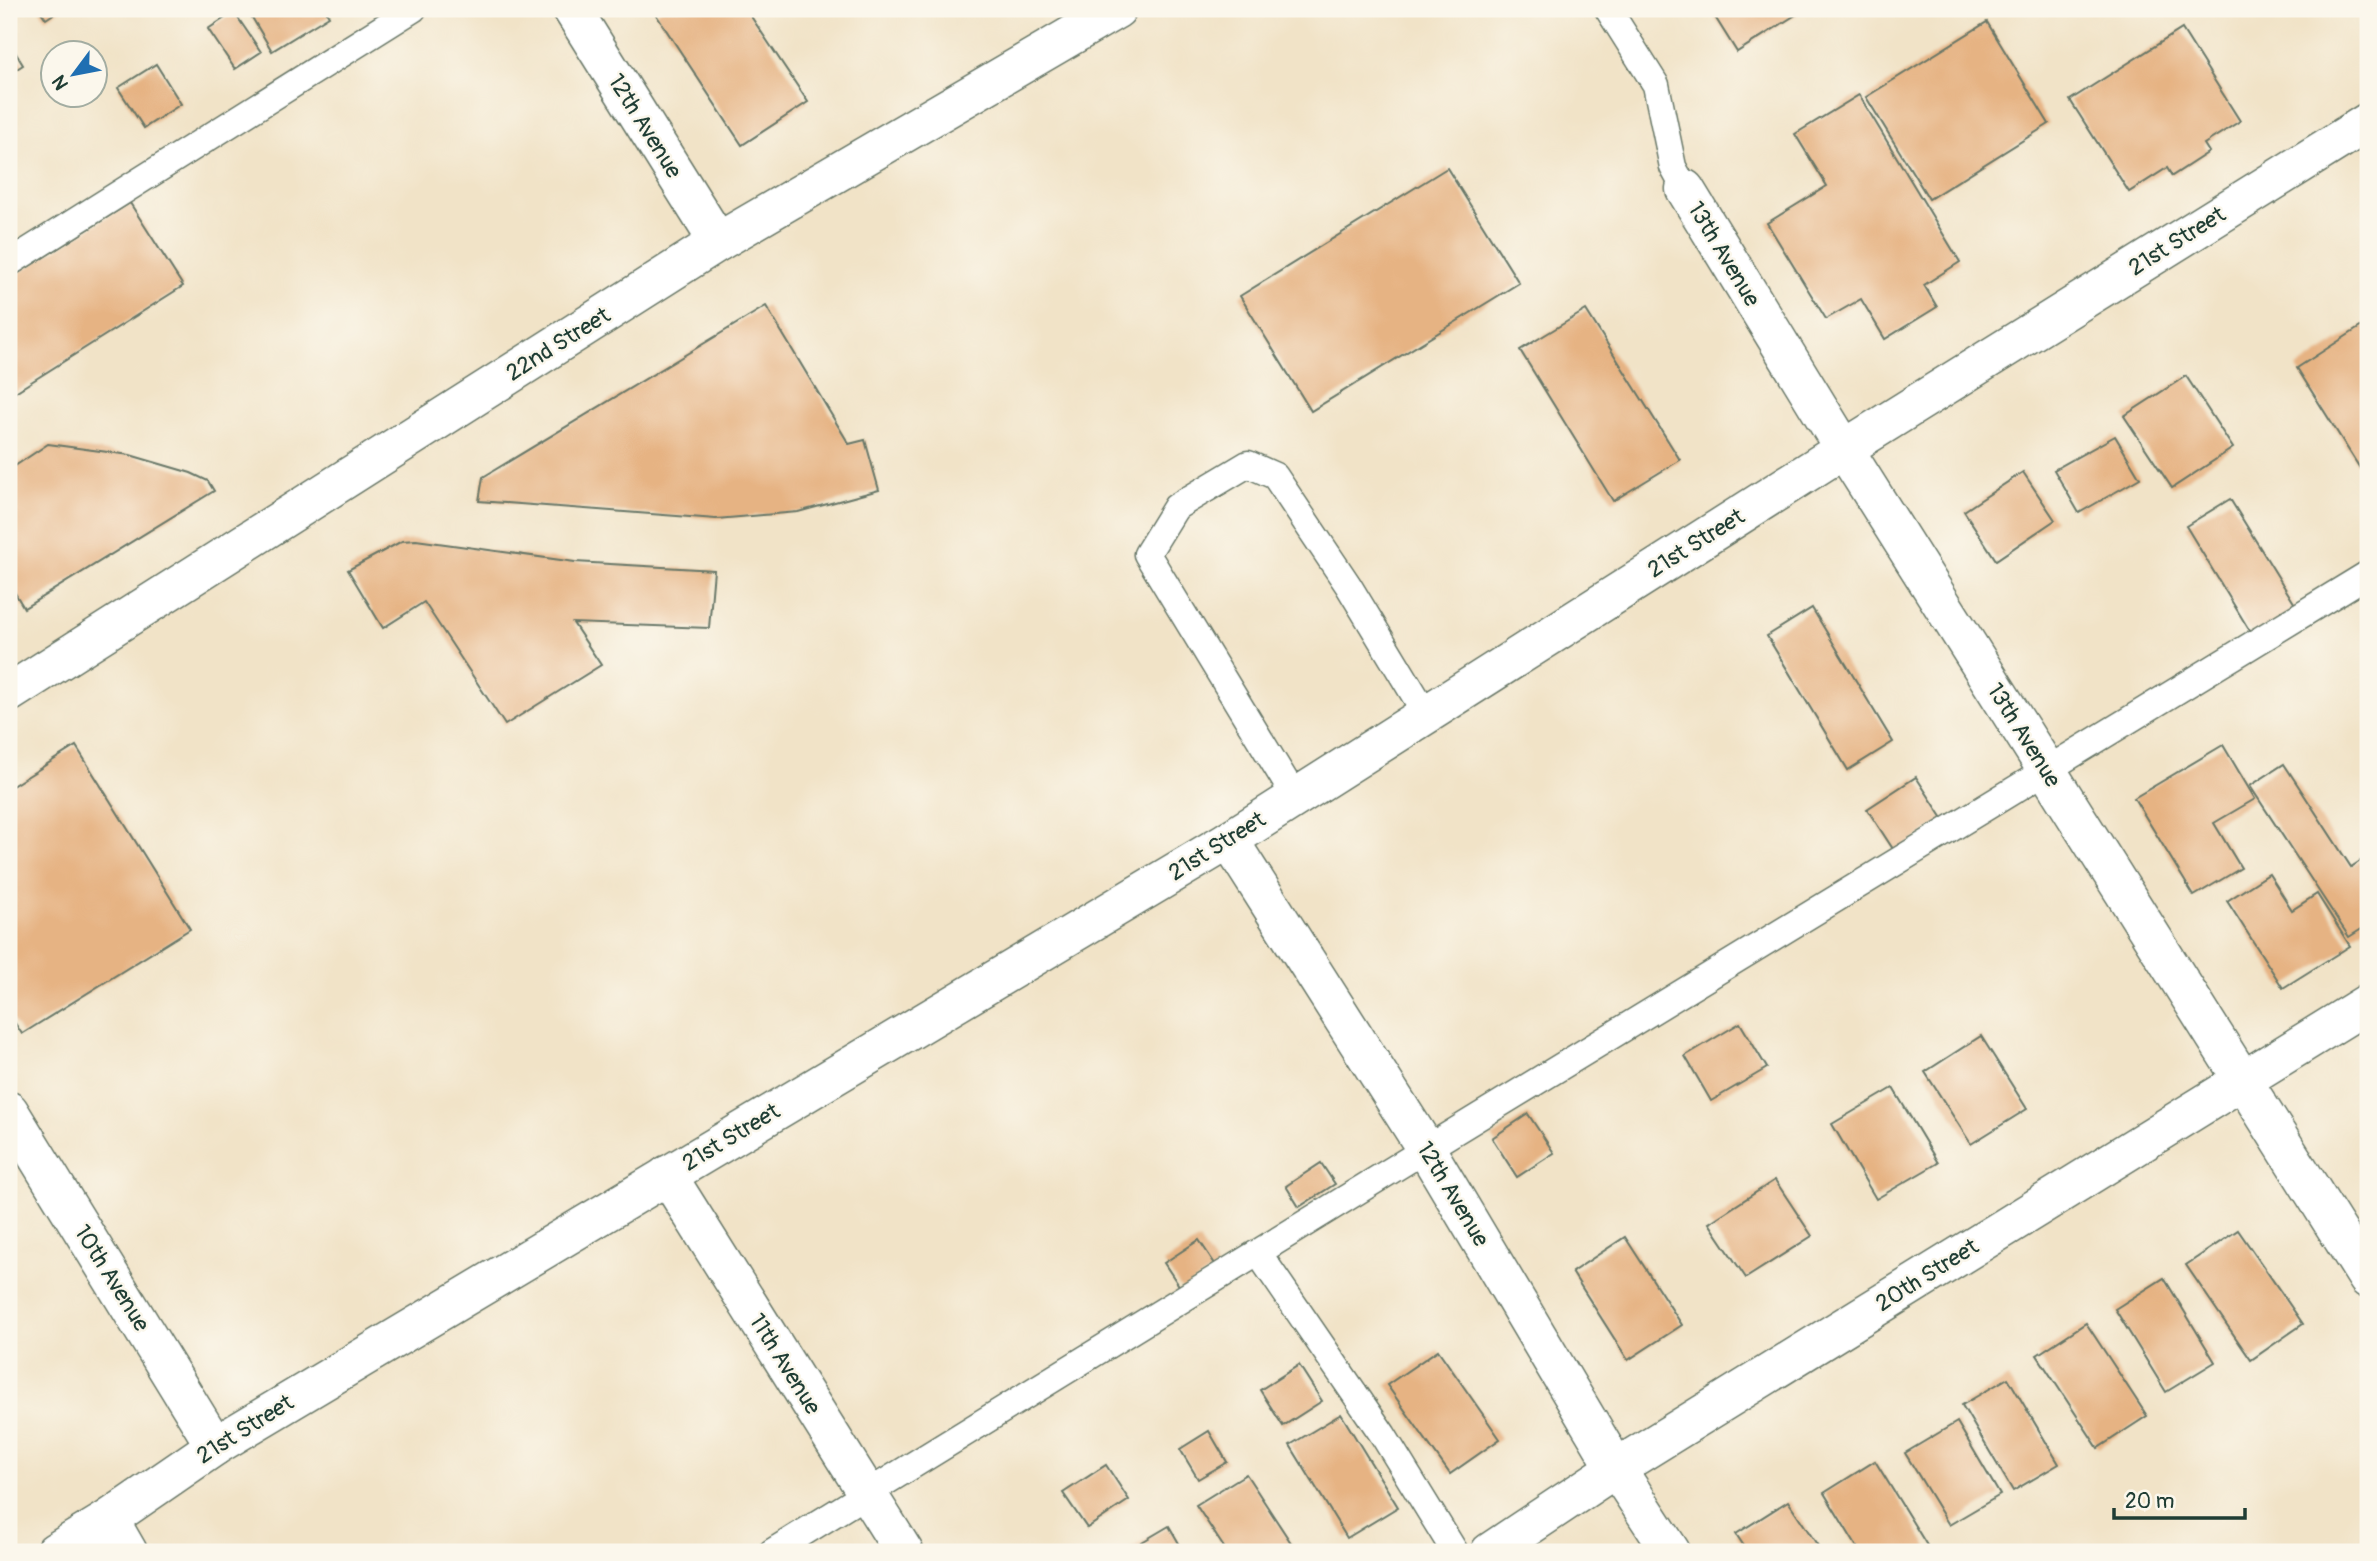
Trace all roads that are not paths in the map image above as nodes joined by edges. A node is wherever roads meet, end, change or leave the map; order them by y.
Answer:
1 (413, 9) edge
2 (572, 9) edge
3 (1116, 9) edge
4 (1608, 9) edge
5 (2368, 122) edge
6 (1685, 188) joint
7 (718, 242) junction
8 (9, 263) edge
9 (1844, 449) junction
10 (2368, 574) edge
11 (9, 693) edge
12 (1426, 714) junction
13 (2046, 771) junction
14 (1295, 797) junction
15 (1229, 840) junction
16 (2368, 1003) edge
17 (2241, 1080) junction
18 (9, 1111) edge
19 (1426, 1149) junction
20 (667, 1175) junction
21 (1259, 1254) junction
22 (2368, 1279) edge
23 (215, 1446) junction
24 (1616, 1468) junction
25 (867, 1494) junction
26 (108, 1519) junction
27 (55, 1552) edge
28 (128, 1552) edge
29 (772, 1552) edge
30 (904, 1552) edge
31 (1455, 1552) edge
32 (1490, 1552) edge
33 (1671, 1552) edge

1 - 8 lane
2 - 7 street, 12th Avenue
3 - 7 street, 22nd Street
4 - 6 lane
5 - 9 street, 21st Street
6 - 9 street, 13th Avenue
7 - 11 street, 22nd Street
9 - 12 street, 21st Street
9 - 13 street, 13th Avenue
10 - 13 lane
12 - 14 street, 21st Street
12 - 14 lane
13 - 17 street, 13th Avenue
13 - 19 lane
14 - 15 street, 21st Street
15 - 19 street, 12th Avenue
15 - 20 street, 21st Street
16 - 17 street, 20th Street
17 - 22 street, 13th Avenue
17 - 24 street, 20th Street
18 - 23 street, 10th Avenue
19 - 21 lane
19 - 24 street, 12th Avenue
20 - 23 street, 21st Street
20 - 25 street, 11th Avenue
21 - 25 lane
21 - 31 lane
23 - 26 street, 21st Street
24 - 32 street, 20th Street
24 - 33 street, 12th Avenue
25 - 29 lane
25 - 30 street, 11th Avenue
26 - 27 street, 21st Street
26 - 28 street

